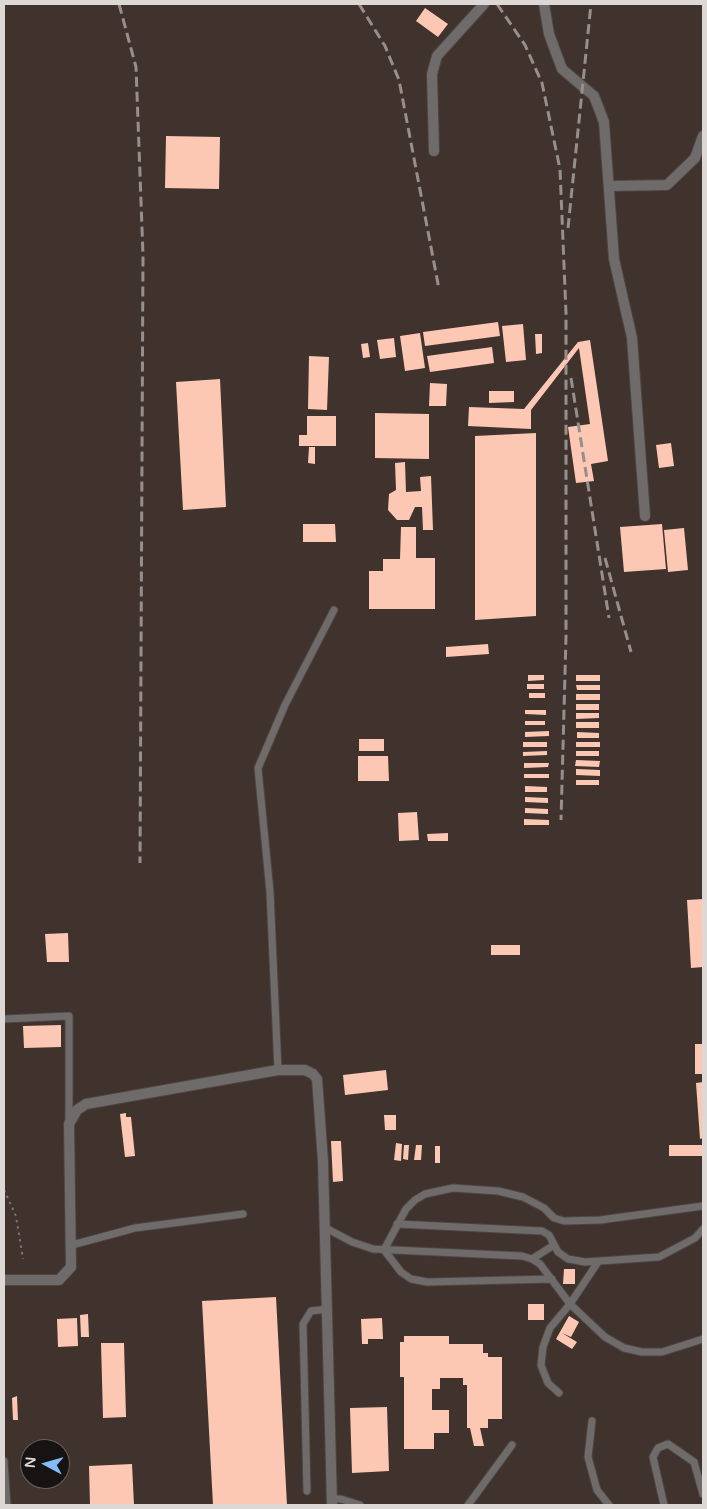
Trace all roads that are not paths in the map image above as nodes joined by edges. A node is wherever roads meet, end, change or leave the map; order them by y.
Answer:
1 (484, 4) edge
2 (544, 4) edge
3 (703, 136) edge
4 (434, 151) dead end
5 (608, 186) junction
6 (645, 516) dead end
7 (334, 610) dead end
8 (4, 1018) edge
9 (278, 1070) junction
10 (69, 1124) junction
11 (703, 1206) edge
12 (243, 1214) dead end
13 (397, 1224) junction
14 (324, 1227) junction
15 (703, 1229) edge
16 (72, 1245) junction
17 (554, 1245) junction
18 (384, 1250) junction
19 (532, 1259) junction
20 (598, 1262) junction
21 (4, 1280) edge
22 (552, 1280) junction
23 (570, 1304) junction
24 (328, 1309) junction
25 (703, 1339) edge
26 (559, 1393) dead end
27 (592, 1421) dead end
28 (512, 1445) dead end
29 (4, 1461) edge
30 (307, 1491) dead end
31 (703, 1494) edge
32 (332, 1502) edge
33 (6, 1505) edge
34 (360, 1505) edge
35 (468, 1505) edge
36 (609, 1505) edge
37 (664, 1505) edge

1 - 4 street
2 - 5 street
3 - 5 street
5 - 6 street
7 - 9 lane
8 - 10 lane
9 - 10 street
9 - 14 street
10 - 16 street
11 - 13 lane
12 - 16 lane
13 - 17 lane
13 - 18 lane
14 - 18 lane
14 - 24 street
15 - 20 lane
16 - 21 street
17 - 19 lane
17 - 20 lane
18 - 19 lane
18 - 22 lane
19 - 22 lane
20 - 23 lane
22 - 23 lane
23 - 25 lane
23 - 26 lane
24 - 30 lane
24 - 32 street
27 - 36 lane
28 - 35 lane
29 - 33 lane
31 - 37 lane
32 - 34 lane

